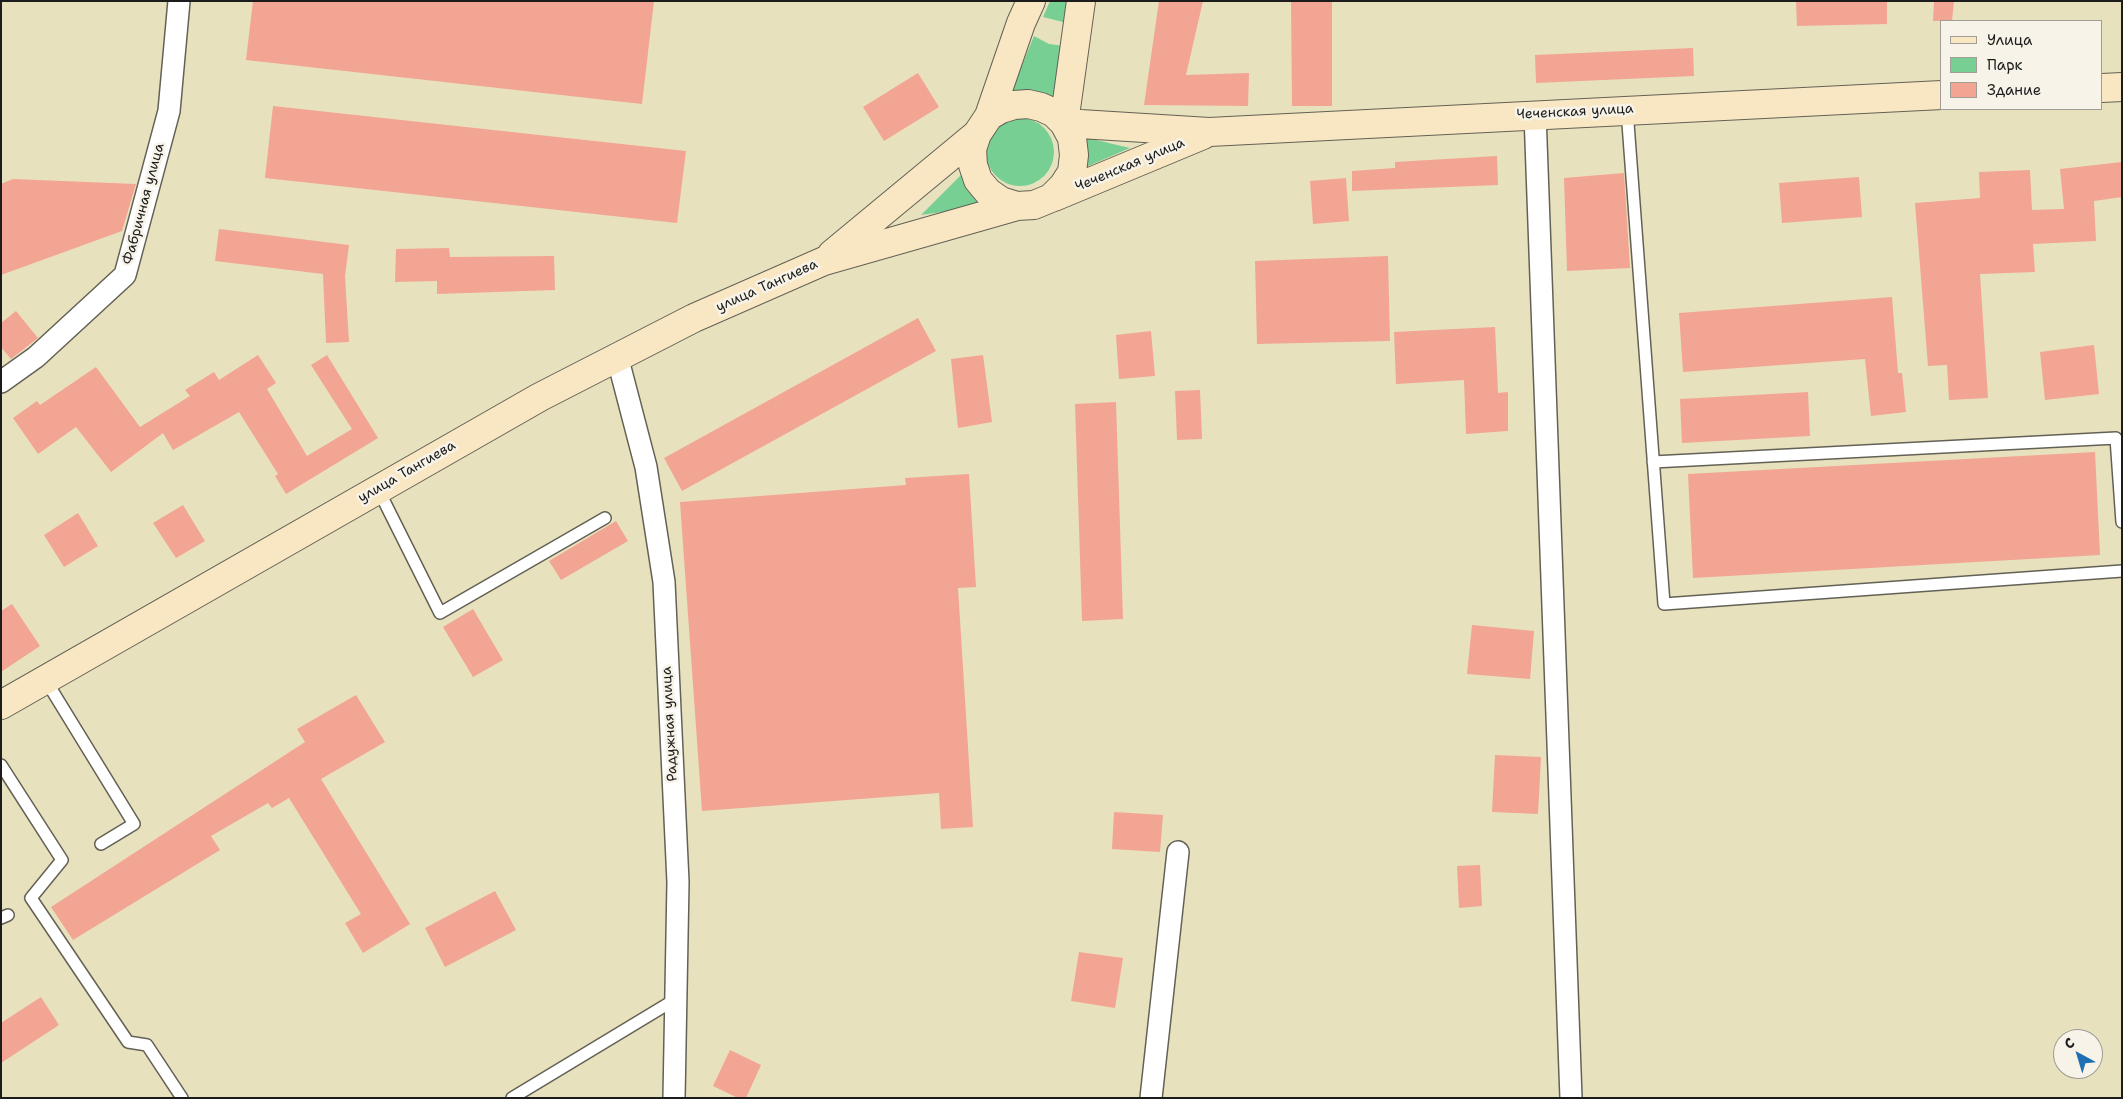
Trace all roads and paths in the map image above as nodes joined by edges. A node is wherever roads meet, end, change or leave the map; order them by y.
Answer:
1 (179, 1) edge
2 (1031, 1) edge
3 (1082, 1) edge
4 (2122, 87) edge
5 (2103, 88) edge
6 (1940, 95) edge
7 (1627, 110) junction
8 (1535, 114) junction
9 (1064, 123) junction
10 (983, 125) junction
11 (1209, 132) junction
12 (1051, 198) junction
13 (1016, 206) junction
14 (824, 261) junction
15 (617, 356) junction
16 (1, 382) edge
17 (1653, 462) junction
18 (378, 489) junction
19 (605, 518) dead end
20 (2122, 522) edge
21 (2122, 572) edge
22 (45, 679) junction
23 (1, 705) edge
24 (1, 765) edge
25 (101, 844) dead end
26 (1178, 852) dead end
27 (676, 999) junction
28 (182, 1098) edge
29 (512, 1098) edge
30 (674, 1098) edge
31 (1151, 1098) edge
32 (1571, 1098) edge

1 - 16 street, Фабричная улица
2 - 10 main road
3 - 9 main road
4 - 5 main road
6 - 7 main road, Чеченская улица
7 - 8 main road, Чеченская улица
7 - 17 lane
8 - 11 main road, Чеченская улица
8 - 32 street
9 - 10 main road
9 - 11 main road, Чеченская улица
9 - 12 main road
10 - 13 main road
10 - 14 main road
11 - 12 main road, Чеченская улица
12 - 13 main road
13 - 14 main road
14 - 15 main road, улица Тангиева
15 - 18 main road, улица Тангиева
15 - 27 street, Радужная улица
17 - 20 lane
17 - 21 lane
18 - 19 lane
18 - 22 main road, улица Тангиева
22 - 23 main road, улица Тангиева
22 - 25 lane
24 - 28 lane
26 - 31 street
27 - 29 lane
27 - 30 street, Радужная улица

